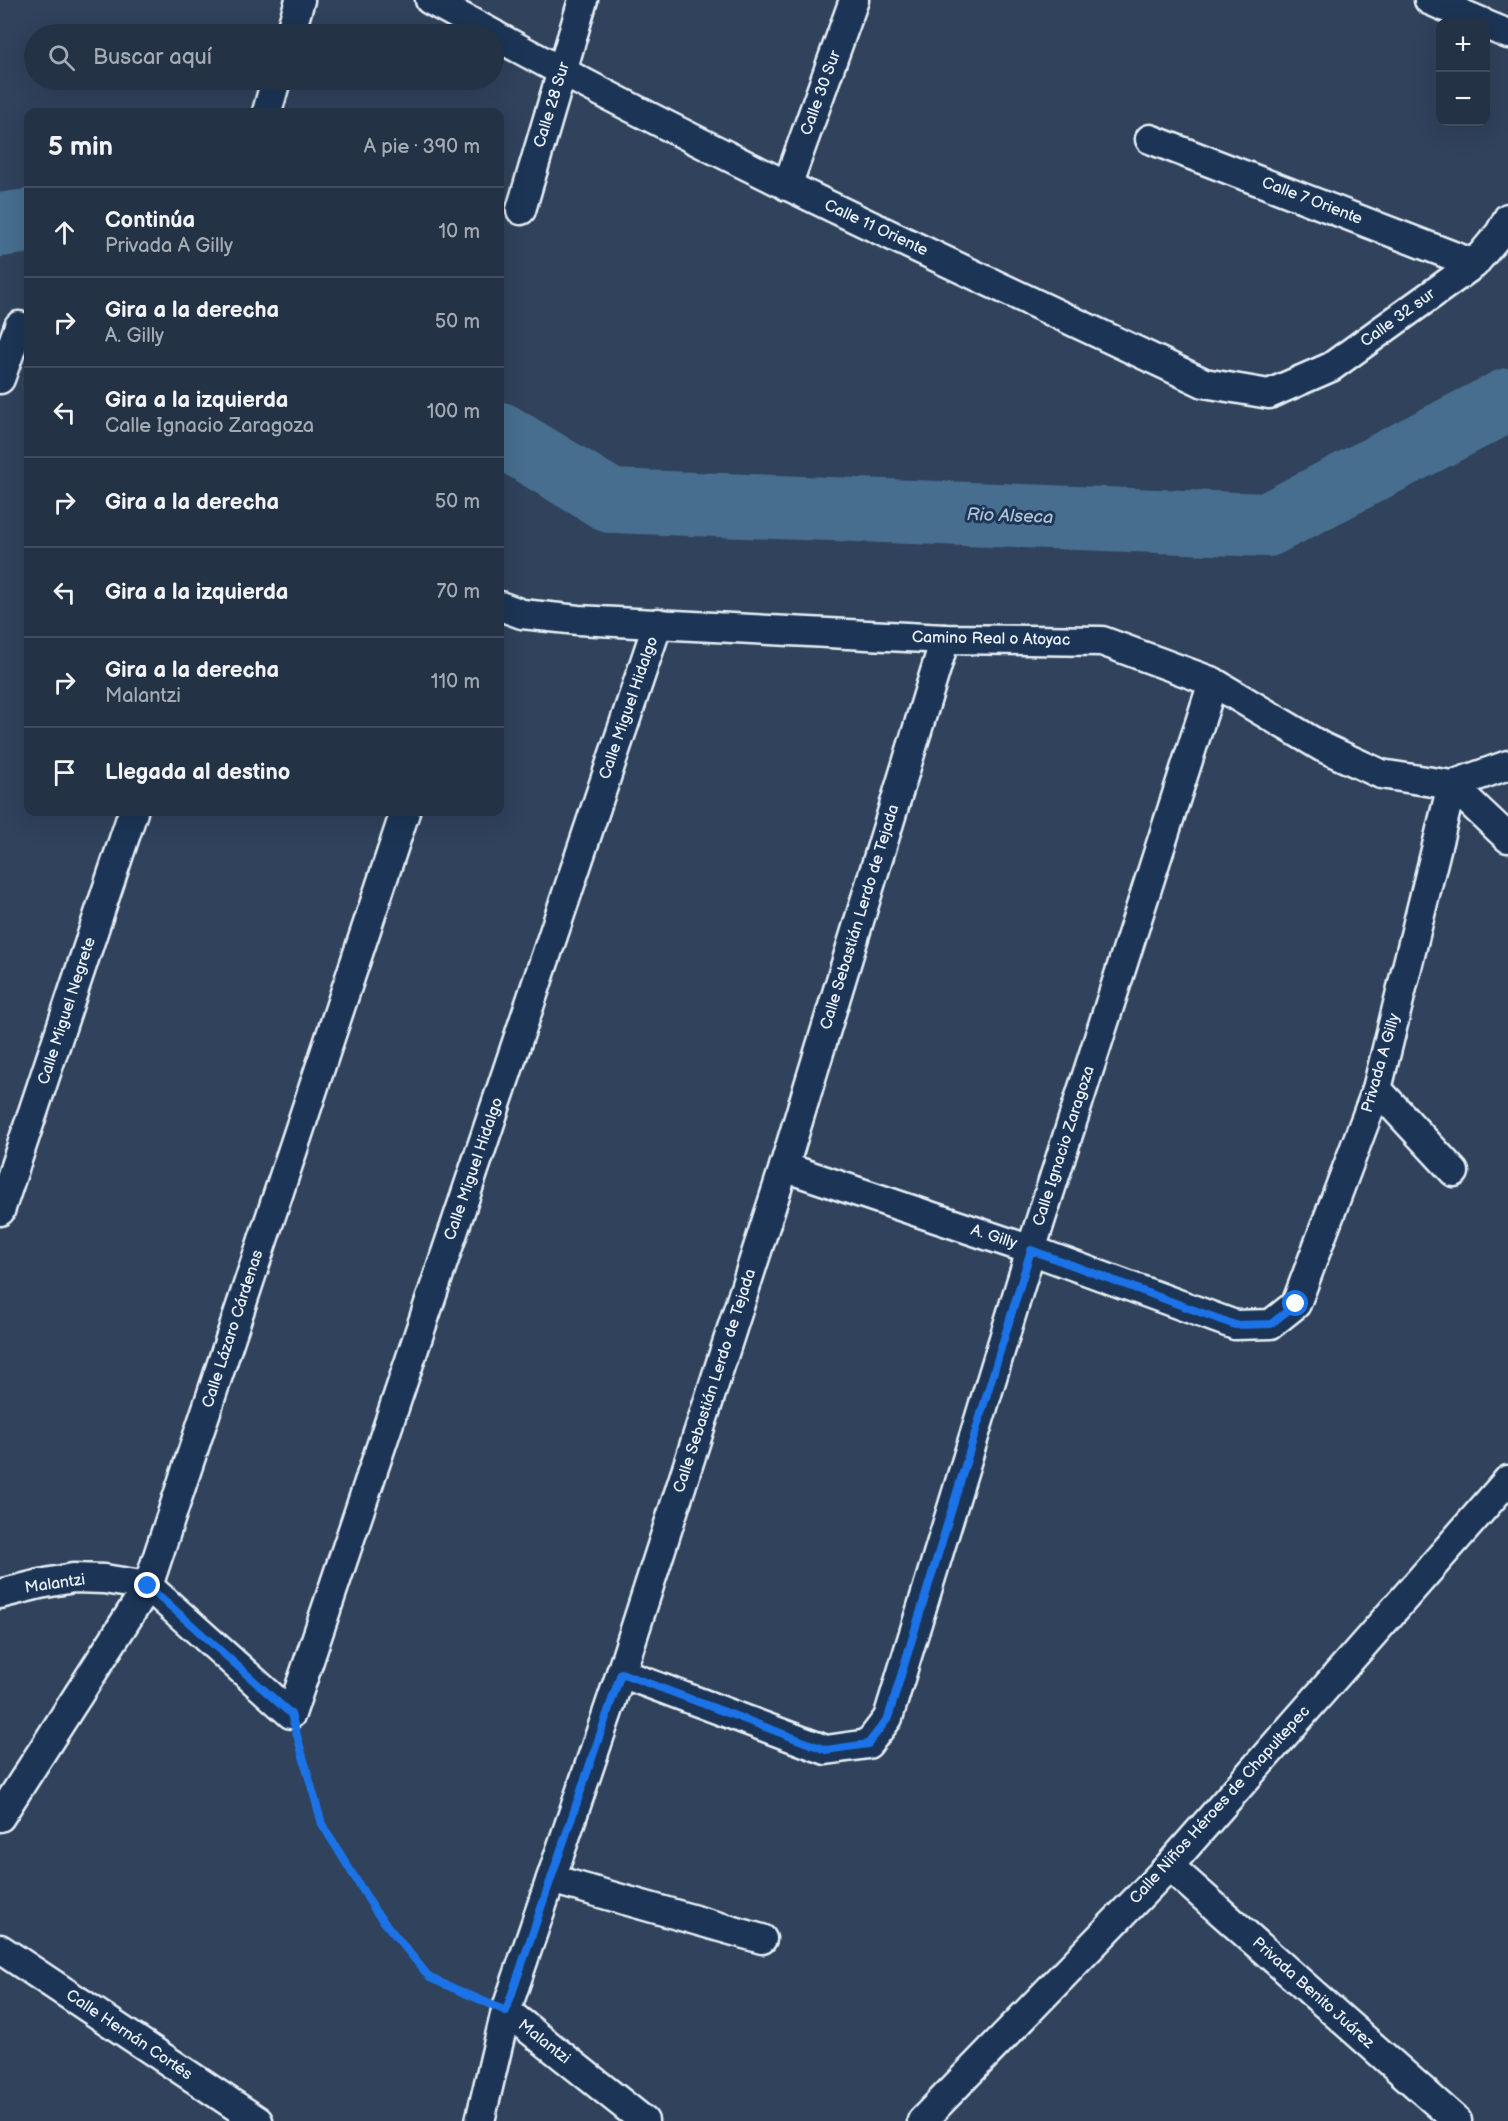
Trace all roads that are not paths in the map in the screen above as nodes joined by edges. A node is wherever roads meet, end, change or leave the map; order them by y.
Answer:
1 (300, 0) edge
2 (430, 0) edge
3 (583, 0) edge
4 (854, 0) edge
5 (1429, 0) edge
6 (1472, 18) edge
7 (293, 24) edge
8 (473, 24) edge
9 (1490, 27) edge
10 (1508, 34) edge
11 (504, 41) edge
12 (562, 72) junction
13 (273, 90) edge
14 (268, 108) edge
15 (1150, 139) dead end
16 (787, 186) junction
17 (521, 210) dead end
18 (1508, 218) edge
19 (1474, 264) junction
20 (16, 327) edge
21 (0, 379) edge
22 (1269, 394) joint
23 (504, 607) edge
24 (658, 623) junction
25 (945, 639) junction
26 (1213, 682) junction
27 (1508, 765) edge
28 (1452, 785) junction
29 (132, 816) edge
30 (404, 816) edge
31 (1508, 838) edge
32 (1377, 1089) junction
33 (784, 1167) junction
34 (1454, 1172) dead end
35 (0, 1211) edge
36 (1031, 1250) junction
37 (1271, 1324) joint
38 (1508, 1480) edge
39 (148, 1586) junction
40 (0, 1594) edge
41 (621, 1673) junction
42 (0, 1817) edge
43 (1169, 1866) junction
44 (551, 1879) junction
45 (762, 1939) dead end
46 (0, 1948) edge
47 (506, 2011) junction
48 (258, 2121) edge
49 (480, 2121) edge
50 (644, 2121) edge
51 (922, 2121) edge
52 (1456, 2121) edge

1 - 7 street
2 - 8 street, Calle 11 Oriente
3 - 12 street, Calle 28 Sur
4 - 16 street, Calle 30 Sur
5 - 6 street
9 - 10 street
11 - 12 street, Calle 11 Oriente
12 - 16 street, Calle 11 Oriente
12 - 17 street, Calle 28 Sur
13 - 14 street
15 - 19 street, Calle 7 Oriente
16 - 22 street, Calle 11 Oriente
18 - 19 street, Calle 32 sur
19 - 22 street, Calle 32 sur
20 - 21 street
23 - 24 street, Camino Real o Atoyac
24 - 25 street, Camino Real o Atoyac
24 - 39 street, Calle Miguel Hidalgo
25 - 26 street, Camino Real o Atoyac
25 - 33 street, Calle Sebastián Lerdo de Tejada
26 - 28 street, Camino Real o Atoyac
26 - 36 street, Calle Ignacio Zaragoza
27 - 28 street
28 - 31 street
28 - 32 street, Privada A Gilly
29 - 35 street, Calle Miguel Negrete
30 - 39 street, Calle Lázaro Cárdenas
32 - 34 street
32 - 37 street, Privada A Gilly
33 - 36 street, A. Gilly
33 - 41 street, Calle Sebastián Lerdo de Tejada
36 - 37 street, A. Gilly
36 - 41 street, Calle Ignacio Zaragoza
38 - 43 street, Calle Niños Héroes de Chapultepec
39 - 40 street, Malantzi
39 - 42 street, Calle Lázaro Cárdenas
41 - 44 street, Calle Sebastián Lerdo de Tejada
43 - 51 street, Calle Niños Héroes de Chapultepec
43 - 52 street, Privada Benito Juárez
44 - 45 street
44 - 47 street, Calle Sebastián Lerdo de Tejada
46 - 48 street, Calle Hernán Cortés
47 - 49 street, Calle Sebastián Lerdo de Tejada
47 - 50 street, Malantzi

